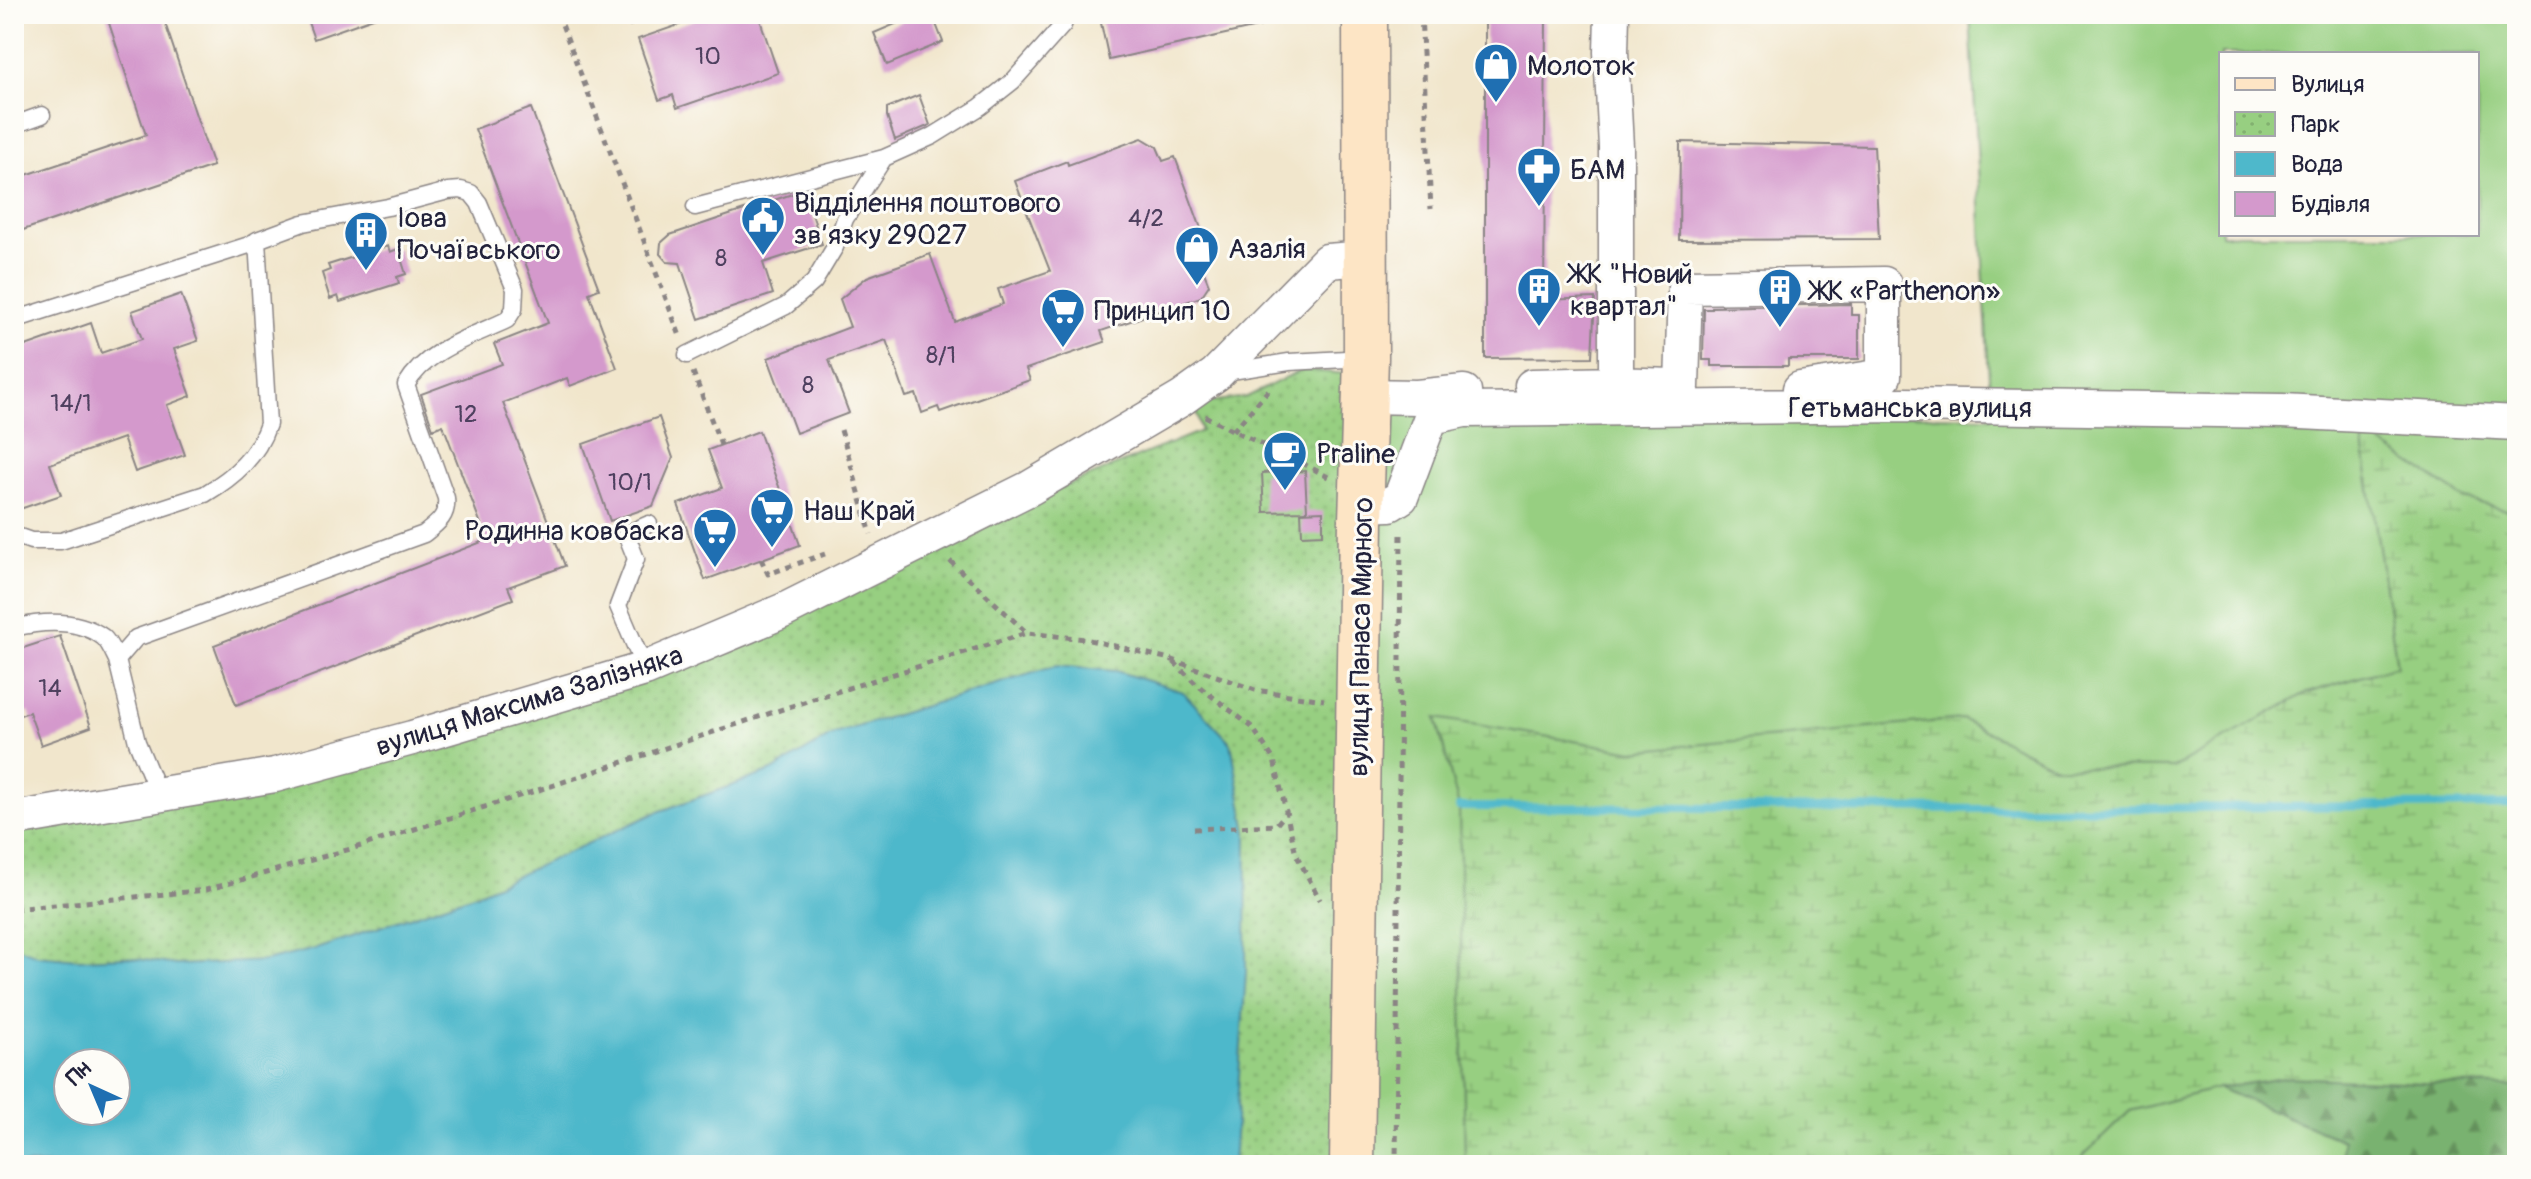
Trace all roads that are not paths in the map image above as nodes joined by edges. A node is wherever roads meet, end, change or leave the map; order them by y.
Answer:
1 (620, 14) edge
2 (641, 14) edge
3 (1067, 14) edge
4 (1365, 14) edge
5 (1612, 14) edge
6 (42, 115) dead end
7 (14, 125) edge
8 (884, 158) junction
9 (695, 207) dead end
10 (257, 240) junction
11 (1367, 258) junction
12 (14, 320) edge
13 (687, 355) road end
14 (1216, 374) junction
15 (1365, 377) junction
16 (1616, 384) junction
17 (1682, 387) junction
18 (2517, 423) edge
19 (1365, 494) junction
20 (649, 524) dead end
21 (14, 535) edge
22 (14, 628) edge
23 (117, 660) junction
24 (645, 669) junction
25 (159, 795) junction
26 (14, 819) edge
27 (1352, 1165) edge

1 - 2 lane
3 - 8 lane
4 - 11 main road, вулиця Панаса Мирного
5 - 16 street
6 - 7 lane
8 - 9 lane
8 - 13 lane
10 - 12 lane
10 - 21 lane
10 - 23 lane
11 - 14 street, вулиця Максима Залізняка
11 - 15 main road, вулиця Панаса Мирного
14 - 15 lane
14 - 24 street, вулиця Максима Залізняка
15 - 16 street
15 - 19 main road, вулиця Панаса Мирного
16 - 17 street
17 - 17 street
18 - 19 street, Гетьманська вулиця
19 - 27 main road, вулиця Панаса Мирного
20 - 24 lane
22 - 23 lane
23 - 25 lane
24 - 25 street, вулиця Максима Залізняка
25 - 26 street, вулиця Максима Залізняка

